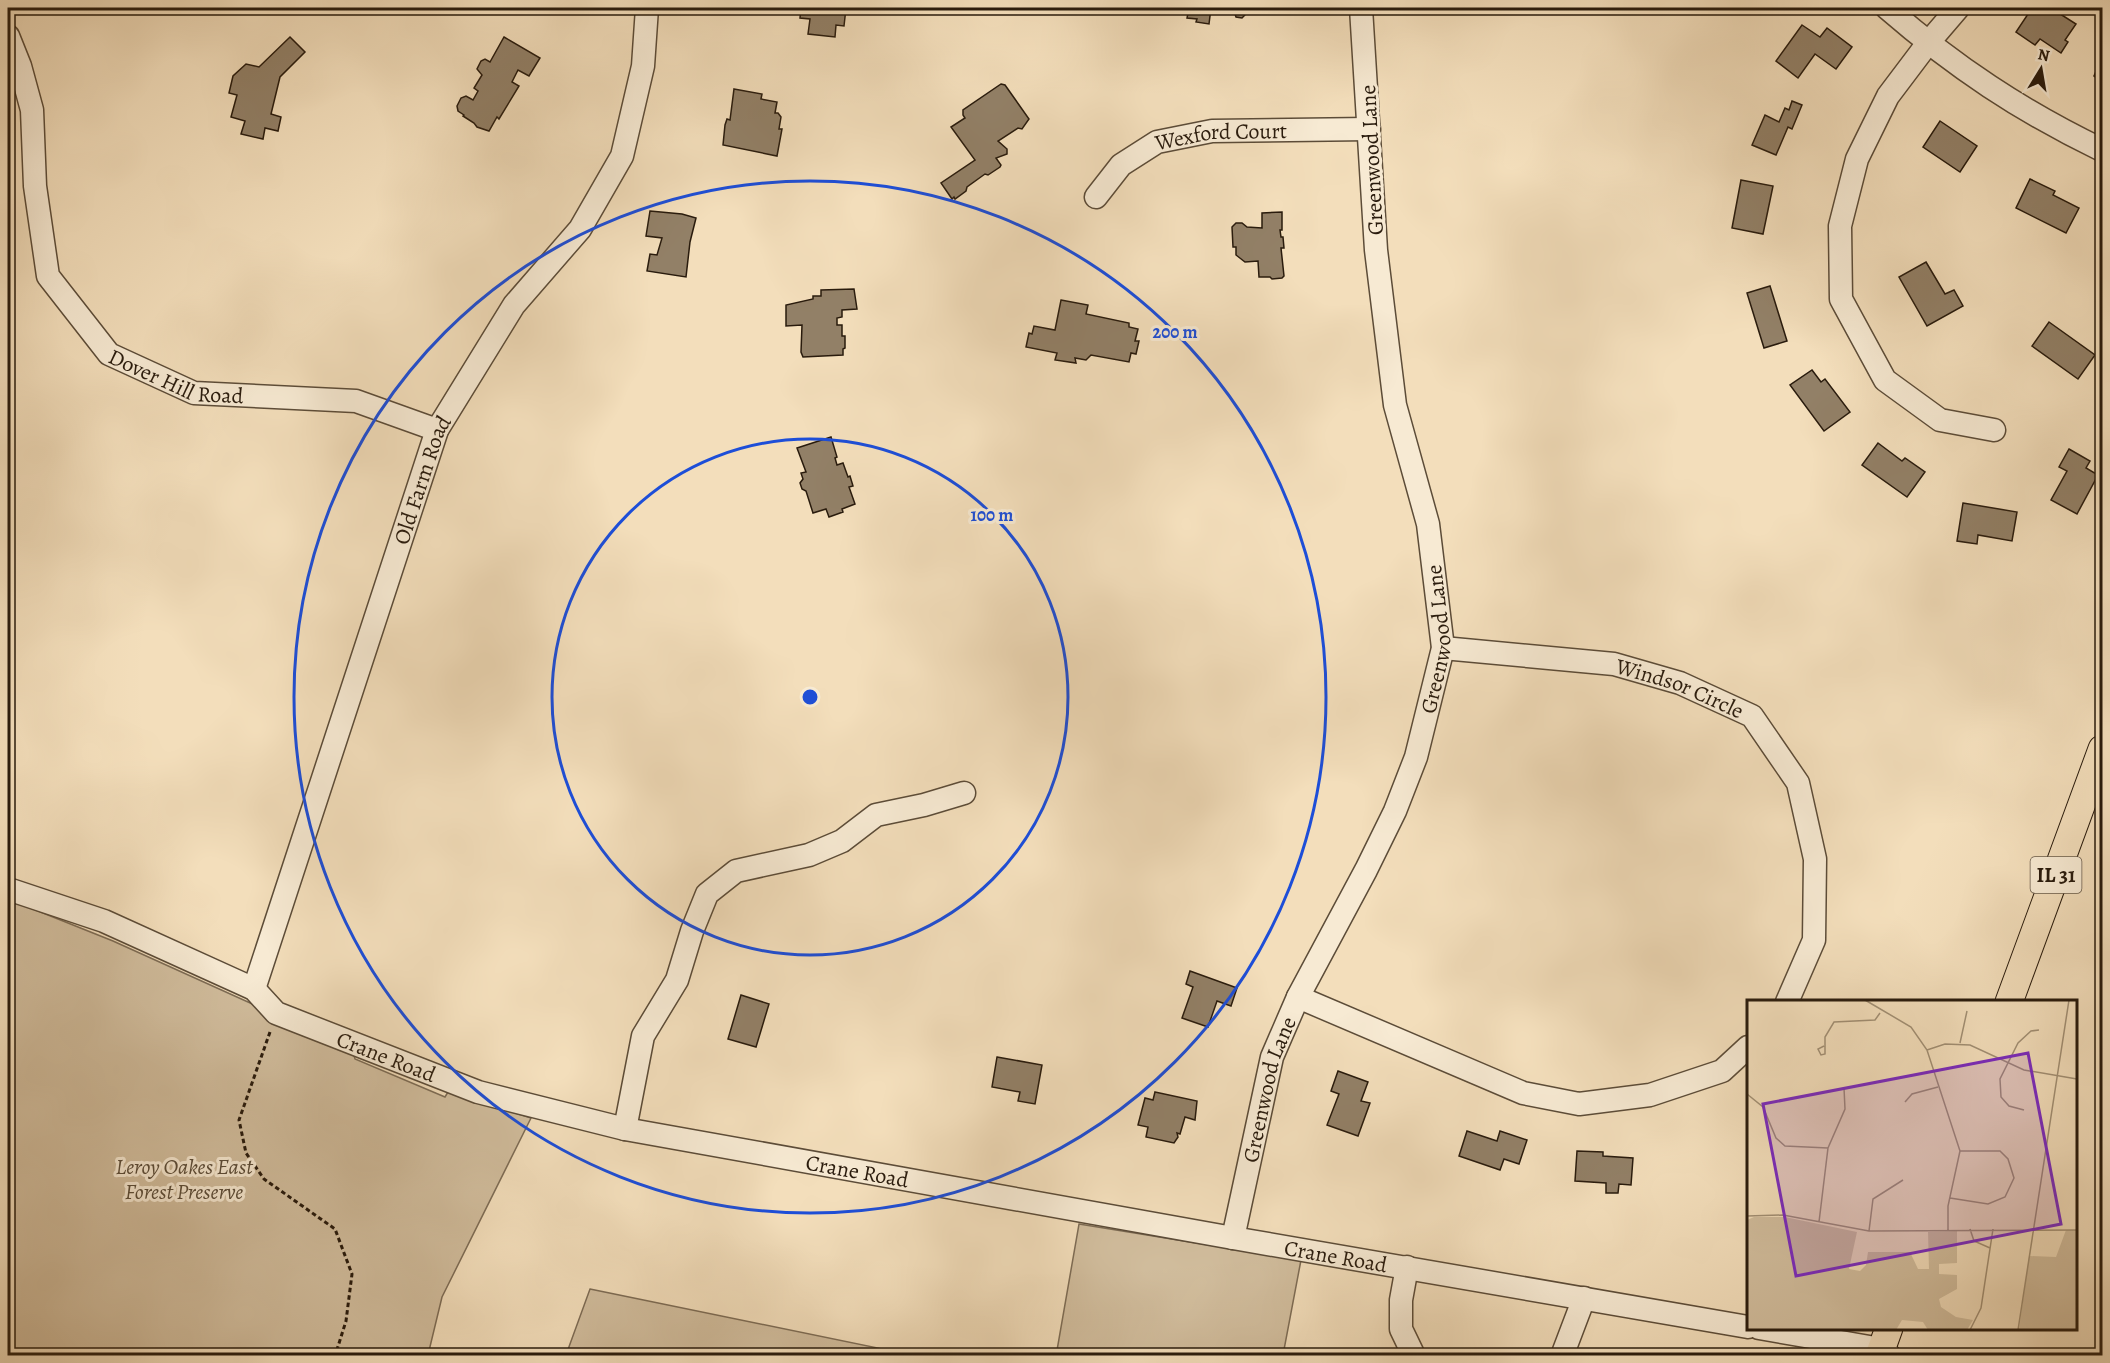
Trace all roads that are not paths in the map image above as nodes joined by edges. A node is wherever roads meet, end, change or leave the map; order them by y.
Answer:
1 (647, 8) edge
2 (1361, 8) edge
3 (1887, 8) edge
4 (1958, 8) edge
5 (8, 36) edge
6 (1928, 43) junction
7 (1369, 129) junction
8 (2103, 150) edge
9 (1096, 197) dead end
10 (437, 430) junction
11 (1994, 430) dead end
12 (1443, 648) junction
13 (2103, 749) edge
14 (964, 793) dead end
15 (8, 889) edge
16 (254, 989) junction
17 (1298, 997) junction
18 (1788, 1000) edge
19 (2010, 1000) edge
20 (1747, 1049) edge
21 (625, 1130) junction
22 (1233, 1238) junction
23 (1407, 1268) junction
24 (1584, 1298) junction
25 (1747, 1327) edge
26 (1766, 1330) edge
27 (1885, 1347) edge
28 (1414, 1356) edge
29 (1562, 1356) edge

1 - 10 street, Old Farm Road
2 - 7 street, Greenwood Lane
3 - 6 street
4 - 6 street
5 - 10 street, Dover Hill Road
6 - 8 street
6 - 11 street
7 - 9 street, Wexford Court
7 - 12 street, Greenwood Lane
10 - 16 street, Old Farm Road
12 - 17 street, Greenwood Lane
12 - 18 street, Windsor Circle
13 - 19 main road, IL 31
14 - 21 street
15 - 16 street, Crane Road
16 - 21 street, Crane Road
17 - 20 street
17 - 22 street, Greenwood Lane
21 - 22 street, Crane Road
22 - 23 street, Crane Road
23 - 24 street, Crane Road
23 - 28 street
24 - 25 street, Crane Road
24 - 29 street
26 - 27 street

